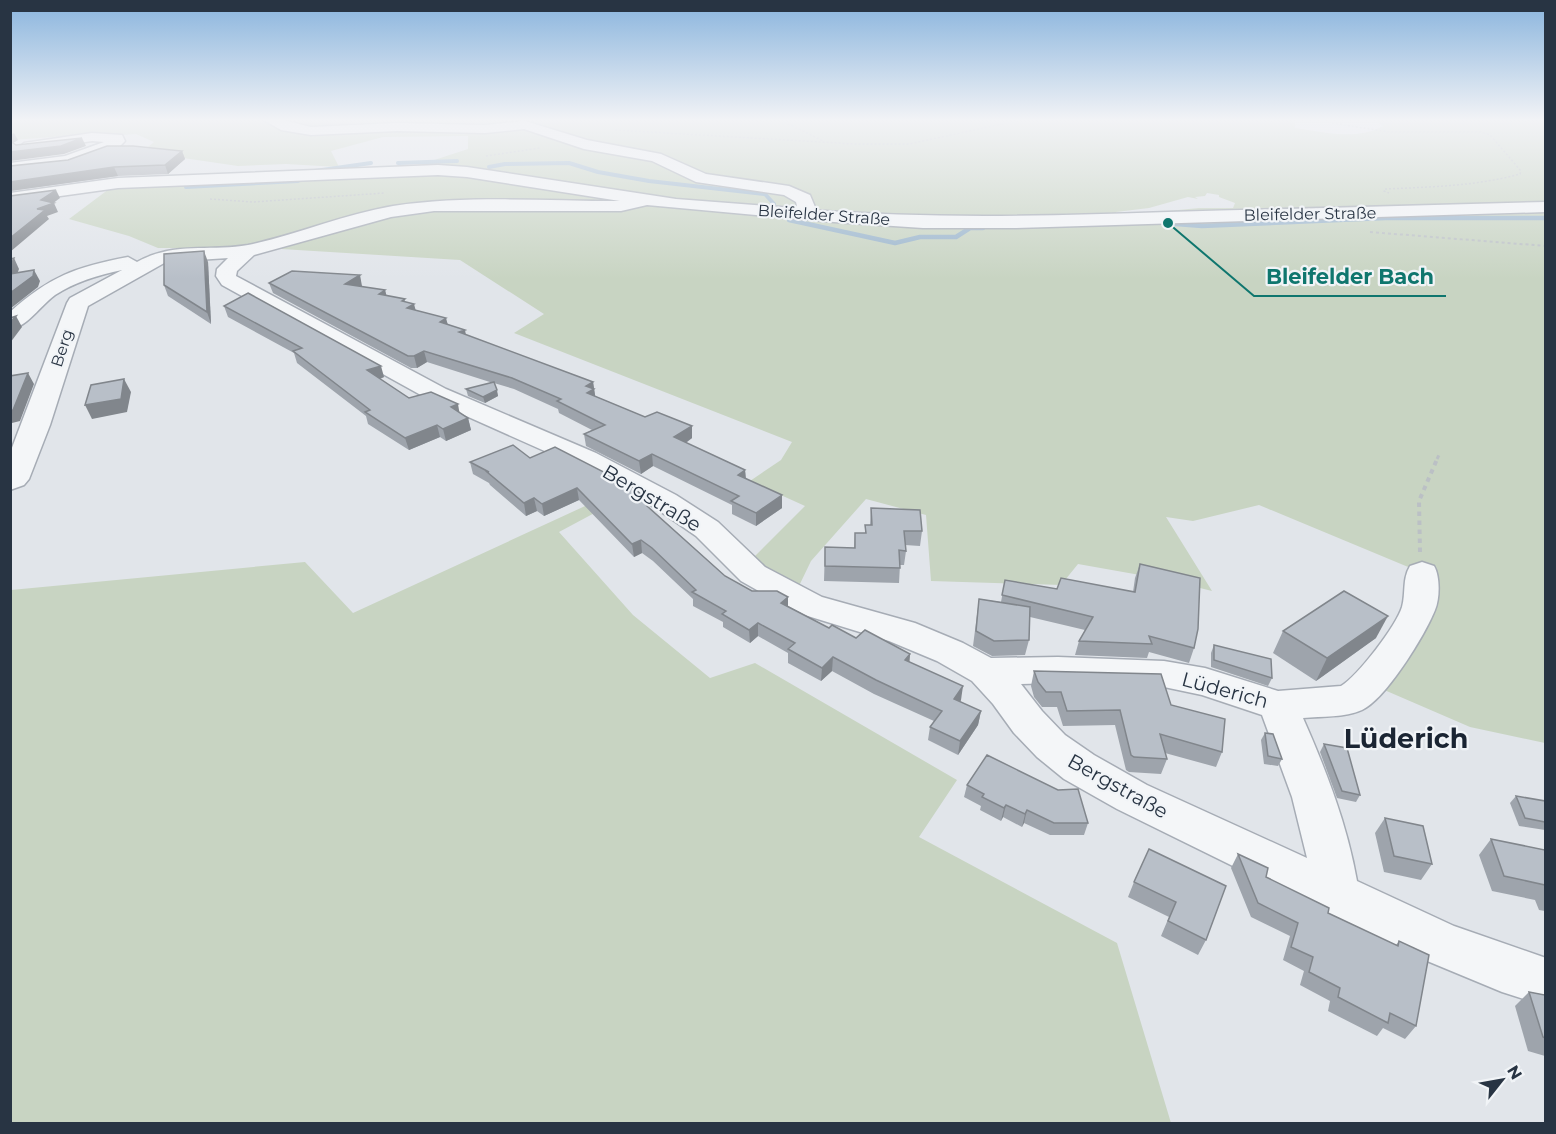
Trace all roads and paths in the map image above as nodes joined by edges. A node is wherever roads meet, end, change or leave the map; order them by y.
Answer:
1 (125, 173) edge
2 (369, 173) edge
3 (458, 173) edge
4 (693, 173) edge
5 (1520, 173) edge
6 (106, 184) junction
7 (1396, 195) dead end
8 (10, 198) edge
9 (646, 200) junction
10 (1197, 206) dead end
11 (1545, 207) edge
12 (797, 214) junction
13 (1102, 220) junction
14 (1363, 231) dead end
15 (1545, 246) edge
16 (247, 251) junction
17 (161, 257) junction
18 (32, 277) edge
19 (63, 280) junction
20 (10, 323) edge
21 (36, 425) junction
22 (10, 433) edge
23 (1439, 455) dead end
24 (10, 481) edge
25 (1422, 573) joint
26 (985, 672) junction
27 (1278, 705) junction
28 (1336, 894) junction
29 (1545, 982) edge

1 - 6 street, Bleifelder Straße
2 - 6 street, Bleifelder Straße
3 - 9 street, Bleifelder Straße
4 - 12 street
5 - 7 path
6 - 8 street, Bleifelder Straße
9 - 12 street, Bleifelder Straße
9 - 16 street
10 - 13 street
11 - 13 street, Bleifelder Straße
12 - 13 street, Bleifelder Straße
14 - 15 path
16 - 17 street, Berg
16 - 26 street, Bergstraße
17 - 19 street, Berg
17 - 21 street, Berg
18 - 19 street
19 - 20 street, Berg
21 - 22 street
21 - 24 street, Berg
23 - 25 path
25 - 27 street, Lüderich
26 - 27 street, Lüderich
26 - 28 street, Bergstraße
27 - 28 street
28 - 29 street, Bergstraße

